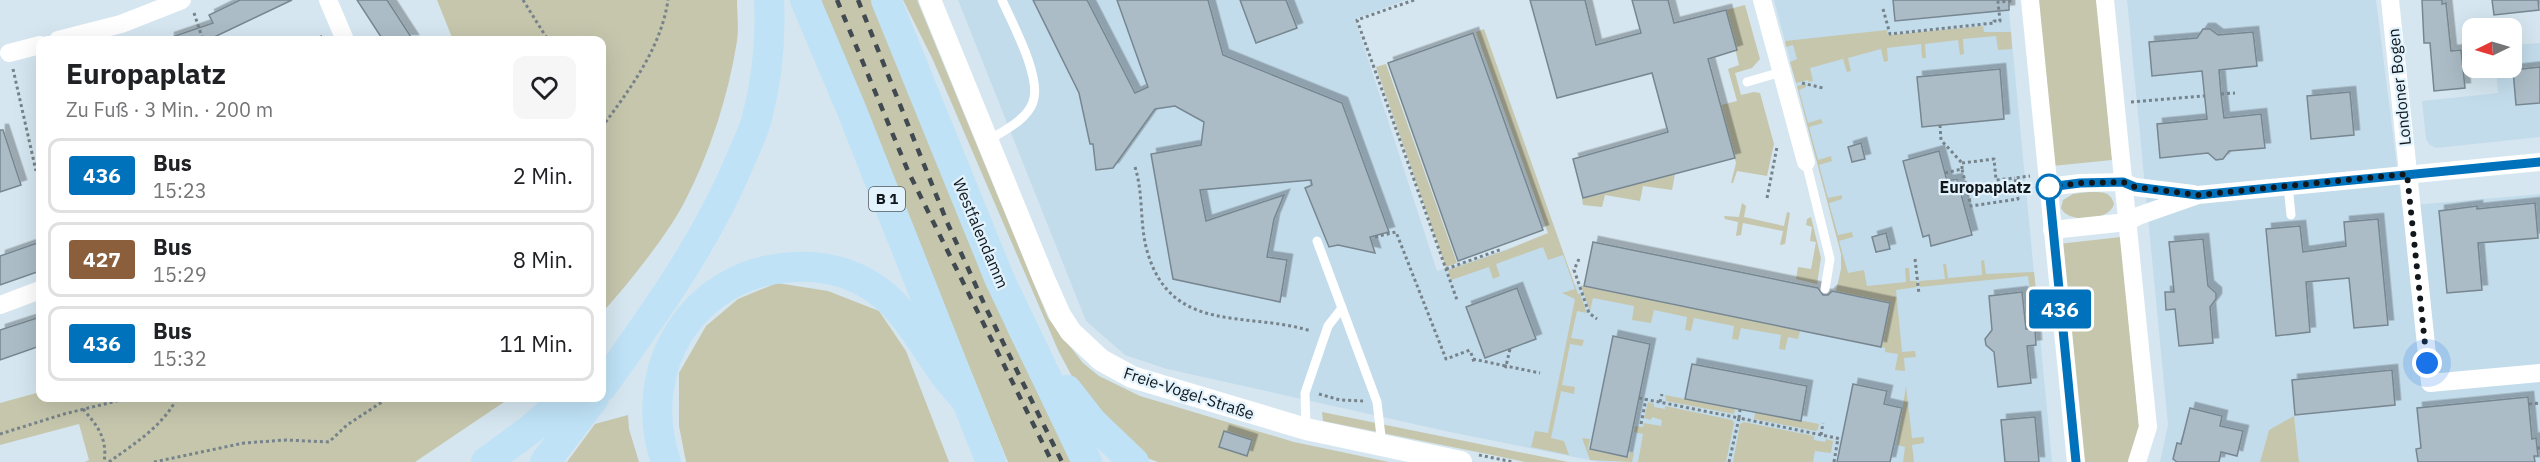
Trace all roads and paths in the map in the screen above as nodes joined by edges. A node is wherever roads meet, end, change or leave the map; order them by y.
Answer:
1 (328, 0) edge
2 (523, 0) edge
3 (668, 0) edge
4 (769, 0) edge
5 (805, 0) edge
6 (886, 0) edge
7 (930, 0) edge
8 (1002, 0) edge
9 (1414, 0) edge
10 (1762, 0) edge
11 (2105, 0) edge
12 (2390, 0) edge
13 (2021, 1) edge
14 (187, 5) edge
15 (1883, 9) dead end
16 (74, 36) edge
17 (201, 36) edge
18 (343, 36) edge
19 (546, 36) edge
20 (36, 46) edge
21 (9, 53) joint
22 (1782, 72) junction
23 (1747, 82) dead end
24 (1803, 83) dead end
25 (1823, 88) dead end
26 (2235, 93) dead end
27 (2221, 94) dead end
28 (2204, 96) dead end
29 (2115, 103) junction
30 (606, 121) edge
31 (1940, 125) dead end
32 (987, 141) junction
33 (1777, 147) dead end
34 (1806, 162) joint
35 (2540, 162) edge
36 (1962, 163) junction
37 (1135, 167) dead end
38 (1962, 169) junction
39 (36, 171) dead end
40 (1945, 172) dead end
41 (2407, 174) junction
42 (2028, 176) dead end
43 (2015, 178) junction
44 (2123, 182) junction
45 (2288, 186) junction
46 (2049, 187) junction
47 (2198, 195) junction
48 (1767, 198) dead end
49 (2291, 215) dead end
50 (2127, 222) junction
51 (2052, 230) junction
52 (1376, 237) dead end
53 (1317, 241) dead end
54 (1502, 249) dead end
55 (1579, 259) dead end
56 (1915, 259) dead end
57 (1446, 269) junction
58 (670, 287) junction
59 (1825, 289) dead end
60 (36, 292) edge
61 (1919, 294) dead end
62 (1457, 300) dead end
63 (0, 305) edge
64 (1342, 308) junction
65 (1597, 319) dead end
66 (1325, 334) junction
67 (1029, 343) junction
68 (1510, 349) dead end
69 (606, 356) edge
70 (1505, 367) junction
71 (1540, 373) dead end
72 (2540, 373) edge
73 (606, 381) edge
74 (1306, 390) junction
75 (1662, 394) dead end
76 (1638, 398) dead end
77 (1646, 399) junction
78 (966, 400) junction
79 (112, 402) edge
80 (175, 402) edge
81 (382, 402) edge
82 (561, 402) edge
83 (591, 402) edge
84 (1377, 402) junction
85 (1660, 402) junction
86 (2540, 403) edge
87 (2529, 404) dead end
88 (83, 409) junction
89 (1740, 410) dead end
90 (1738, 418) junction
91 (1824, 423) dead end
92 (1641, 424) dead end
93 (1306, 429) junction
94 (0, 434) edge
95 (1821, 435) junction
96 (1382, 445) junction
97 (104, 462) edge
98 (109, 462) edge
99 (154, 462) edge
100 (486, 462) edge
101 (545, 462) edge
102 (666, 462) edge
103 (991, 462) edge
104 (1087, 462) edge
105 (1134, 462) edge
106 (1461, 462) edge
107 (1730, 462) edge
108 (1834, 462) edge
109 (2076, 462) edge
110 (2137, 462) edge

1 - 18 street
2 - 19 path
3 - 30 path
4 - 58 highway
5 - 78 highway, B 1
6 - 67 highway, Westfalendamm
7 - 32 street, Freie-Vogel-Straße
8 - 32 lane
9 - 57 path
10 - 22 street
11 - 29 street
12 - 41 street, Londoner Bogen
13 - 15 path
13 - 46 street
14 - 16 street
14 - 17 path
20 - 21 street
21 - 39 path
22 - 23 lane
22 - 34 street
24 - 25 path
26 - 27 path
28 - 29 path
29 - 44 street
31 - 36 path
32 - 93 street, Freie-Vogel-Straße
33 - 48 path
34 - 59 lane
35 - 41 street
36 - 38 path
36 - 43 path
37 - 66 path
38 - 40 path
38 - 43 path
41 - 45 street
41 - 72 street, Londoner Bogen
42 - 43 path
44 - 46 street
44 - 47 street
44 - 50 street
45 - 47 street
45 - 49 lane
46 - 51 street
47 - 50 street
50 - 51 street
50 - 110 street
51 - 109 street
52 - 70 path
53 - 64 lane
54 - 57 path
55 - 65 path
56 - 61 path
57 - 62 path
58 - 69 highway
58 - 73 highway
60 - 63 street
64 - 66 lane
64 - 84 lane
66 - 74 lane
67 - 104 highway, Westfalendamm
67 - 105 highway
68 - 70 path
70 - 71 path
74 - 84 path
74 - 93 lane
75 - 85 path
76 - 77 path
77 - 85 path
77 - 92 path
78 - 102 highway
78 - 103 highway, B 1
79 - 88 path
80 - 98 path
81 - 99 path
82 - 100 highway
83 - 101 highway
84 - 96 lane
85 - 90 path
86 - 87 path
88 - 94 path
88 - 97 path
89 - 90 path
90 - 95 path
90 - 107 path
91 - 95 path
93 - 96 street, Freie-Vogel-Straße
95 - 108 path
96 - 106 street, Freie-Vogel-Straße

